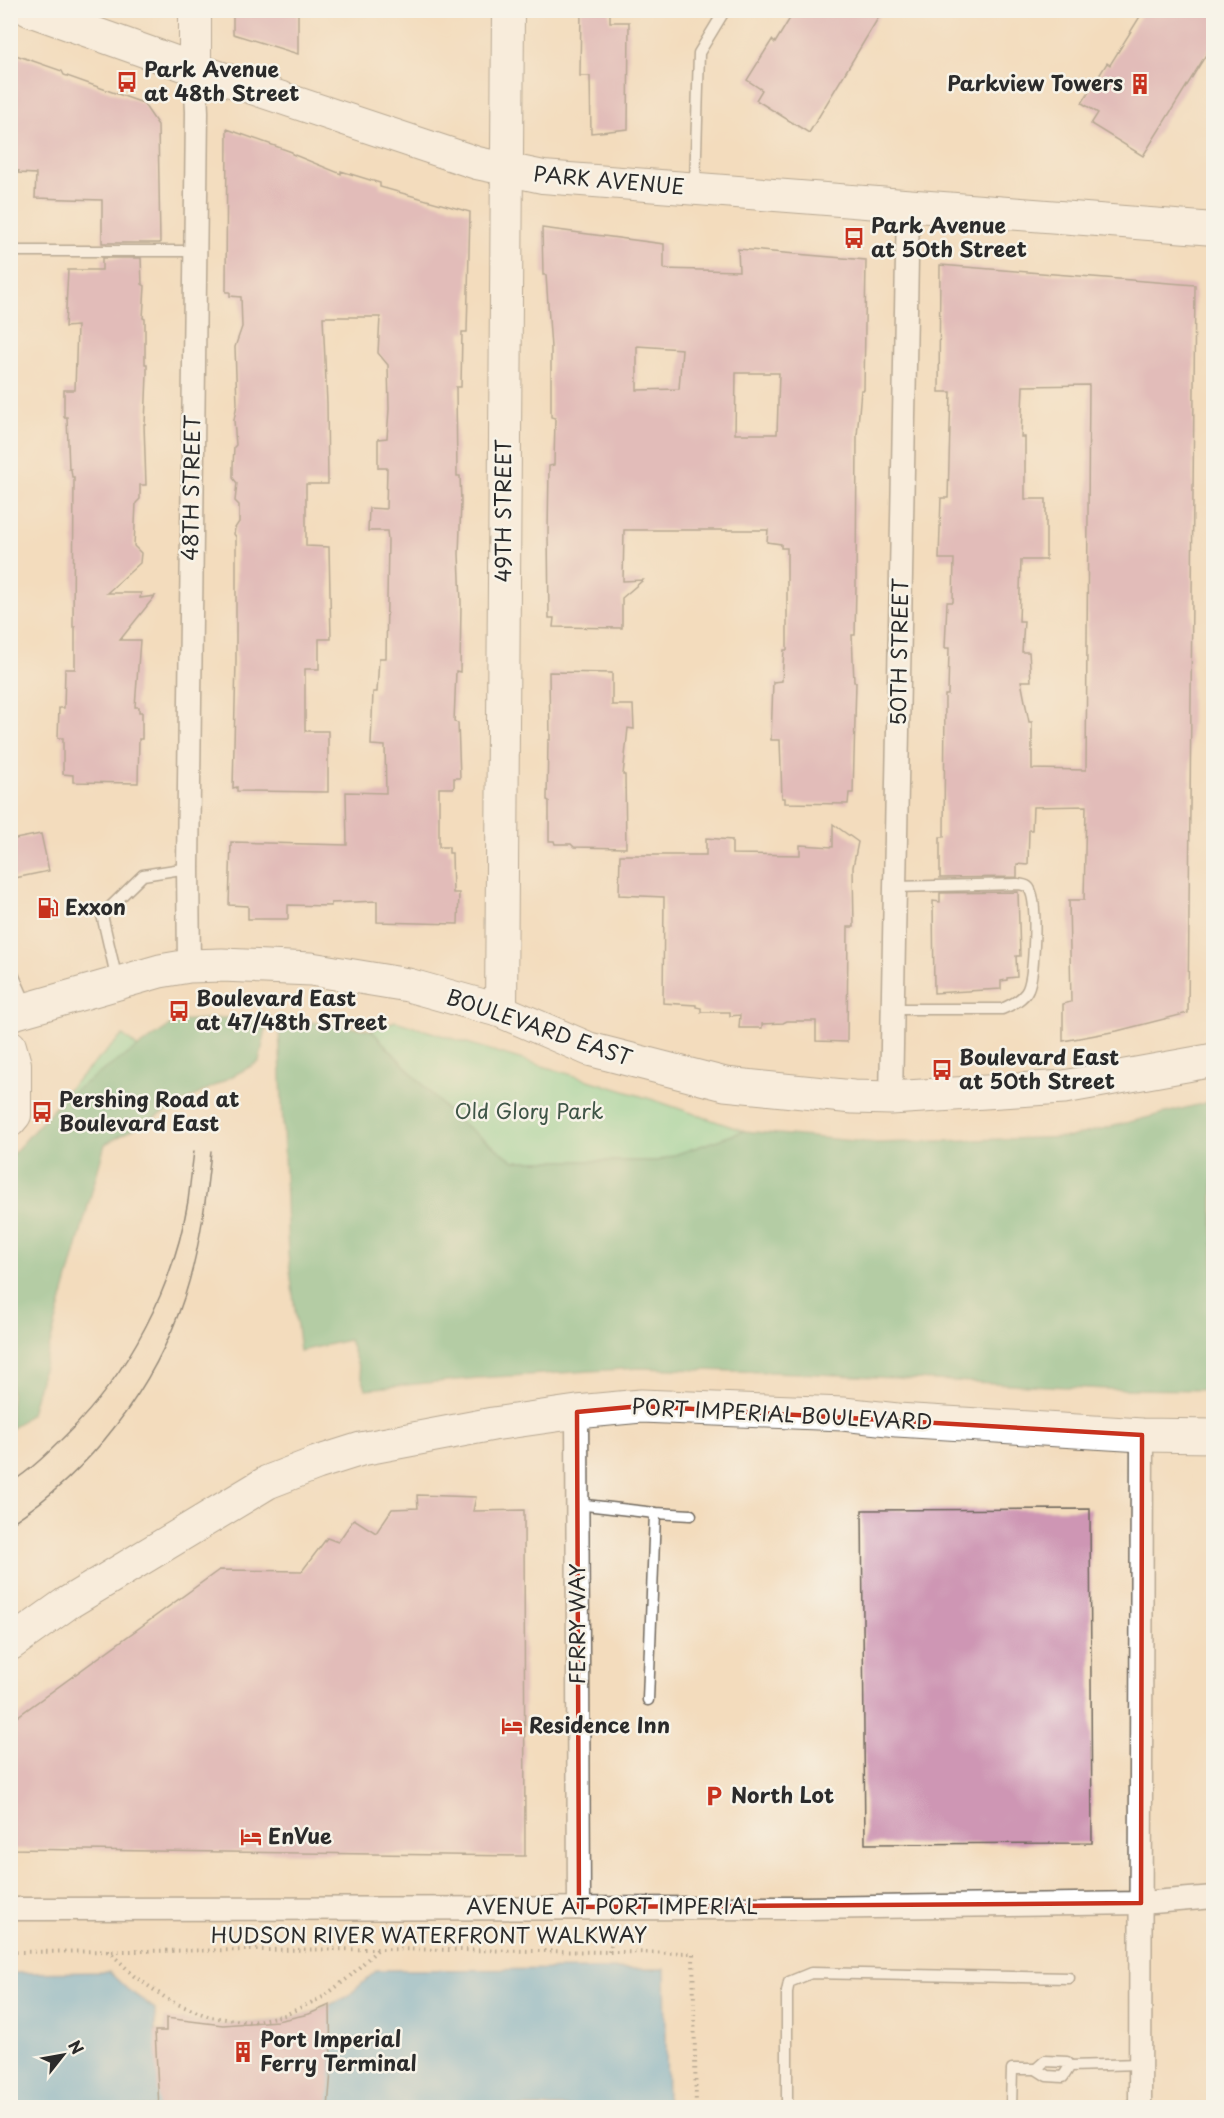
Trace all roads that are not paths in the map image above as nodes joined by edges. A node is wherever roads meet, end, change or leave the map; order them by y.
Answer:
1 (29, 10) edge
2 (195, 10) edge
3 (508, 10) edge
4 (725, 10) edge
5 (195, 69) junction
6 (506, 169) junction
7 (695, 189) junction
8 (908, 206) junction
9 (1214, 229) edge
10 (10, 251) edge
11 (194, 251) junction
12 (188, 868) junction
13 (895, 887) junction
14 (189, 966) junction
15 (10, 967) edge
16 (118, 983) junction
17 (893, 1009) junction
18 (19, 1011) edge
19 (501, 1011) junction
20 (10, 1046) edge
21 (1214, 1060) edge
22 (891, 1098) junction
23 (10, 1122) edge
24 (577, 1412) junction
25 (1142, 1435) junction
26 (1214, 1436) edge
27 (578, 1504) junction
28 (655, 1513) junction
29 (691, 1515) dead end
30 (10, 1644) edge
31 (648, 1700) dead end
32 (1214, 1897) edge
33 (1141, 1903) junction
34 (579, 1907) junction
35 (10, 1909) edge
36 (1069, 1978) dead end
37 (1140, 2064) junction
38 (787, 2108) edge
39 (1011, 2108) edge
40 (1140, 2108) edge

1 - 5 main road, PARK AVENUE
2 - 5 main road, 48TH STREET
3 - 6 main road, 49TH STREET
4 - 7 lane
5 - 6 main road, PARK AVENUE
5 - 11 street, 48TH STREET
6 - 7 main road, PARK AVENUE
6 - 19 main road, 49TH STREET
7 - 8 main road, PARK AVENUE
8 - 9 main road, PARK AVENUE
8 - 13 street, 50TH STREET
10 - 11 lane
11 - 12 street, 48TH STREET
12 - 14 street, 48TH STREET
12 - 16 lane
13 - 17 street, 50TH STREET
13 - 17 lane
14 - 16 main road, BOULEVARD EAST
14 - 19 main road, BOULEVARD EAST
15 - 18 lane
16 - 18 main road, BOULEVARD EAST
17 - 22 street, 50TH STREET
19 - 22 main road, BOULEVARD EAST
20 - 23 main road
21 - 22 main road, BOULEVARD EAST
24 - 25 main road, PORT IMPERIAL BOULEVARD
24 - 27 street, FERRY WAY
24 - 30 main road, PORT IMPERIAL BOULEVARD
25 - 26 main road, PORT IMPERIAL BOULEVARD
25 - 33 street
27 - 28 lane
27 - 34 street, FERRY WAY
28 - 29 lane
28 - 31 lane
32 - 33 street, AVENUE AT PORT IMPERIAL
33 - 34 street, AVENUE AT PORT IMPERIAL
33 - 37 street
34 - 35 street, AVENUE AT PORT IMPERIAL
36 - 38 lane
37 - 39 lane
37 - 40 street

